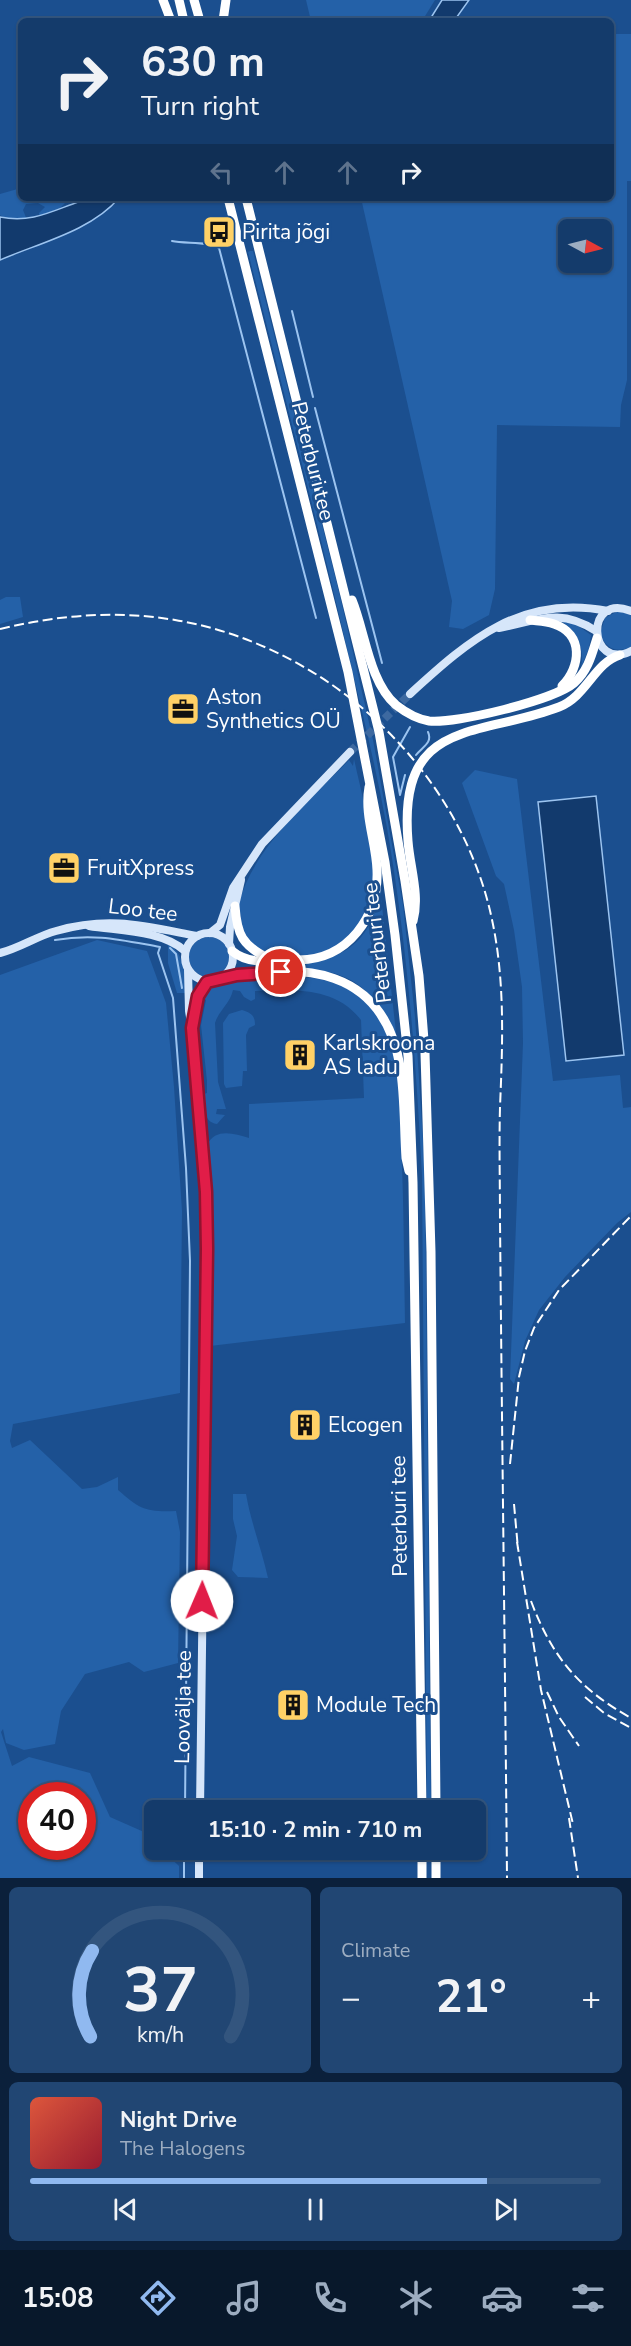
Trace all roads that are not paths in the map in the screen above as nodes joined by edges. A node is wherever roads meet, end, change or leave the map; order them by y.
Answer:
1 (163, 0) edge
2 (179, 0) edge
3 (194, 0) edge
4 (226, 0) edge
5 (170, 18) edge
6 (183, 18) edge
7 (199, 18) edge
8 (224, 18) edge
9 (229, 201) edge
10 (247, 201) edge
11 (341, 575) junction
12 (608, 611) junction
13 (631, 611) edge
14 (530, 620) junction
15 (494, 629) junction
16 (596, 634) junction
17 (631, 651) edge
18 (620, 655) junction
19 (410, 694) tunnel mouth
20 (554, 694) junction
21 (350, 752) tunnel mouth
22 (370, 782) junction
23 (242, 875) junction
24 (235, 906) junction
25 (85, 925) junction
26 (412, 927) junction
27 (210, 933) junction
28 (197, 936) junction
29 (20, 946) junction
30 (231, 947) junction
31 (185, 951) junction
32 (0, 953) edge
33 (0, 958) edge
34 (271, 961) junction
35 (188, 970) junction
36 (220, 979) junction
37 (207, 982) junction
38 (192, 1028) junction
39 (413, 1183) junction
40 (200, 1800) edge
41 (422, 1800) edge
42 (436, 1800) edge
43 (199, 1860) edge
44 (422, 1860) edge
45 (436, 1860) edge
46 (199, 1878) edge
47 (422, 1878) edge
48 (436, 1878) edge

1 - 5 highway
2 - 6 highway
3 - 7 highway
4 - 8 highway
9 - 22 highway, Peterburi tee
10 - 11 highway, Peterburi tee
11 - 20 highway
11 - 26 highway, Peterburi tee
12 - 13 street
12 - 15 street
12 - 16 street
14 - 15 street
14 - 16 street
14 - 20 highway
15 - 19 street
16 - 18 street
16 - 20 highway
17 - 18 street
18 - 26 highway
21 - 23 street
22 - 34 highway
22 - 39 highway, Peterburi tee
23 - 24 street
23 - 27 street
24 - 30 street
24 - 34 highway
25 - 28 street, Loo tee
25 - 29 street, Loo tee
25 - 31 street, Loo tee
26 - 42 highway, Peterburi tee
27 - 28 street
27 - 30 street
28 - 31 street
29 - 32 street, Loo tee
29 - 33 street, Loo tee
30 - 34 highway
30 - 36 street
31 - 35 street
35 - 37 street
35 - 38 street, Loovälja tee
36 - 37 street
36 - 39 highway
37 - 38 street, Loovälja tee
38 - 40 street, Loovälja tee
39 - 41 highway, Peterburi tee
43 - 46 street
44 - 47 highway
45 - 48 highway

